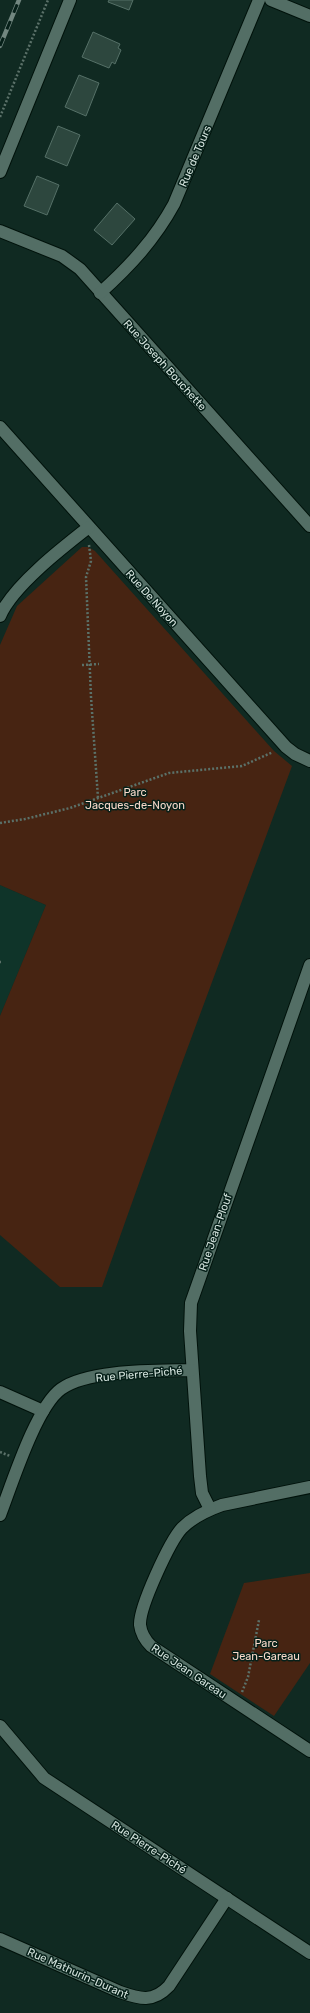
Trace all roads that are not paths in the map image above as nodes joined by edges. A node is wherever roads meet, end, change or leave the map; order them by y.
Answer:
1 (70, 0) edge
2 (259, 0) edge
3 (271, 0) edge
4 (310, 16) edge
5 (0, 172) edge
6 (0, 232) edge
7 (100, 293) junction
8 (0, 427) edge
9 (89, 526) junction
10 (310, 526) edge
11 (0, 616) edge
12 (310, 761) edge
13 (310, 964) edge
14 (192, 1370) junction
15 (0, 1392) edge
16 (43, 1411) junction
17 (310, 1487) edge
18 (210, 1509) junction
19 (0, 1515) edge
20 (0, 1726) edge
21 (310, 1751) edge
22 (227, 1898) junction
23 (0, 1939) edge
24 (310, 1953) edge

1 - 5 street
2 - 7 street, Rue de Tours
3 - 4 street
6 - 7 street, Rue Joseph Bouchette
7 - 10 street, Rue Joseph Bouchette
8 - 9 street, Rue De Noyon
9 - 11 street
9 - 12 street, Rue De Noyon
13 - 14 street, Rue Jean-Plouf
14 - 16 street, Rue Pierre-Piché
14 - 18 street, Rue Jean-Plouf
15 - 16 street
16 - 19 street, Rue Pierre-Piché
17 - 18 street, Rue Jean Gareau
18 - 21 street, Rue Jean Gareau
20 - 22 street, Rue Pierre-Piché
22 - 23 street, Rue Mathurin-Durant
22 - 24 street, Rue Pierre-Piché

